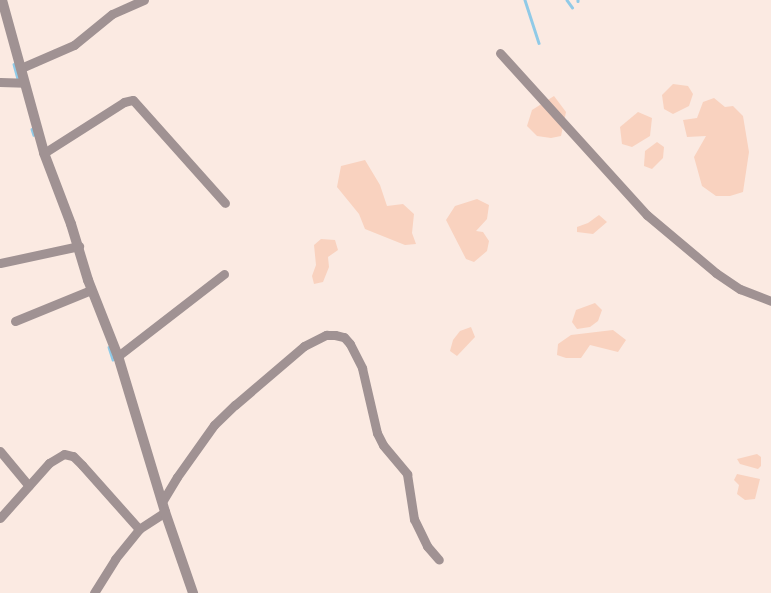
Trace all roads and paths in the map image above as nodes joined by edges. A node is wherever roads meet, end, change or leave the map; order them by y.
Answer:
1 (2, 0) edge
2 (144, 0) edge
3 (500, 53) dead end
4 (21, 68) junction
5 (0, 82) edge
6 (24, 83) junction
7 (44, 152) junction
8 (225, 203) dead end
9 (79, 246) junction
10 (0, 263) edge
11 (224, 274) dead end
12 (91, 290) junction
13 (771, 302) edge
14 (15, 321) dead end
15 (118, 356) junction
16 (0, 451) edge
17 (29, 486) junction
18 (163, 507) junction
19 (0, 518) edge
20 (139, 529) junction
21 (439, 560) dead end
22 (94, 593) edge
23 (193, 593) edge

1 - 4 street
2 - 4 street
3 - 13 street
4 - 6 street
5 - 6 street
6 - 7 street
7 - 8 street
7 - 9 street
9 - 10 street
9 - 12 street
11 - 15 street
12 - 14 street
12 - 15 street
15 - 18 street
16 - 17 street
17 - 19 street
17 - 20 street
18 - 20 street
18 - 21 street
18 - 23 street
20 - 22 street

